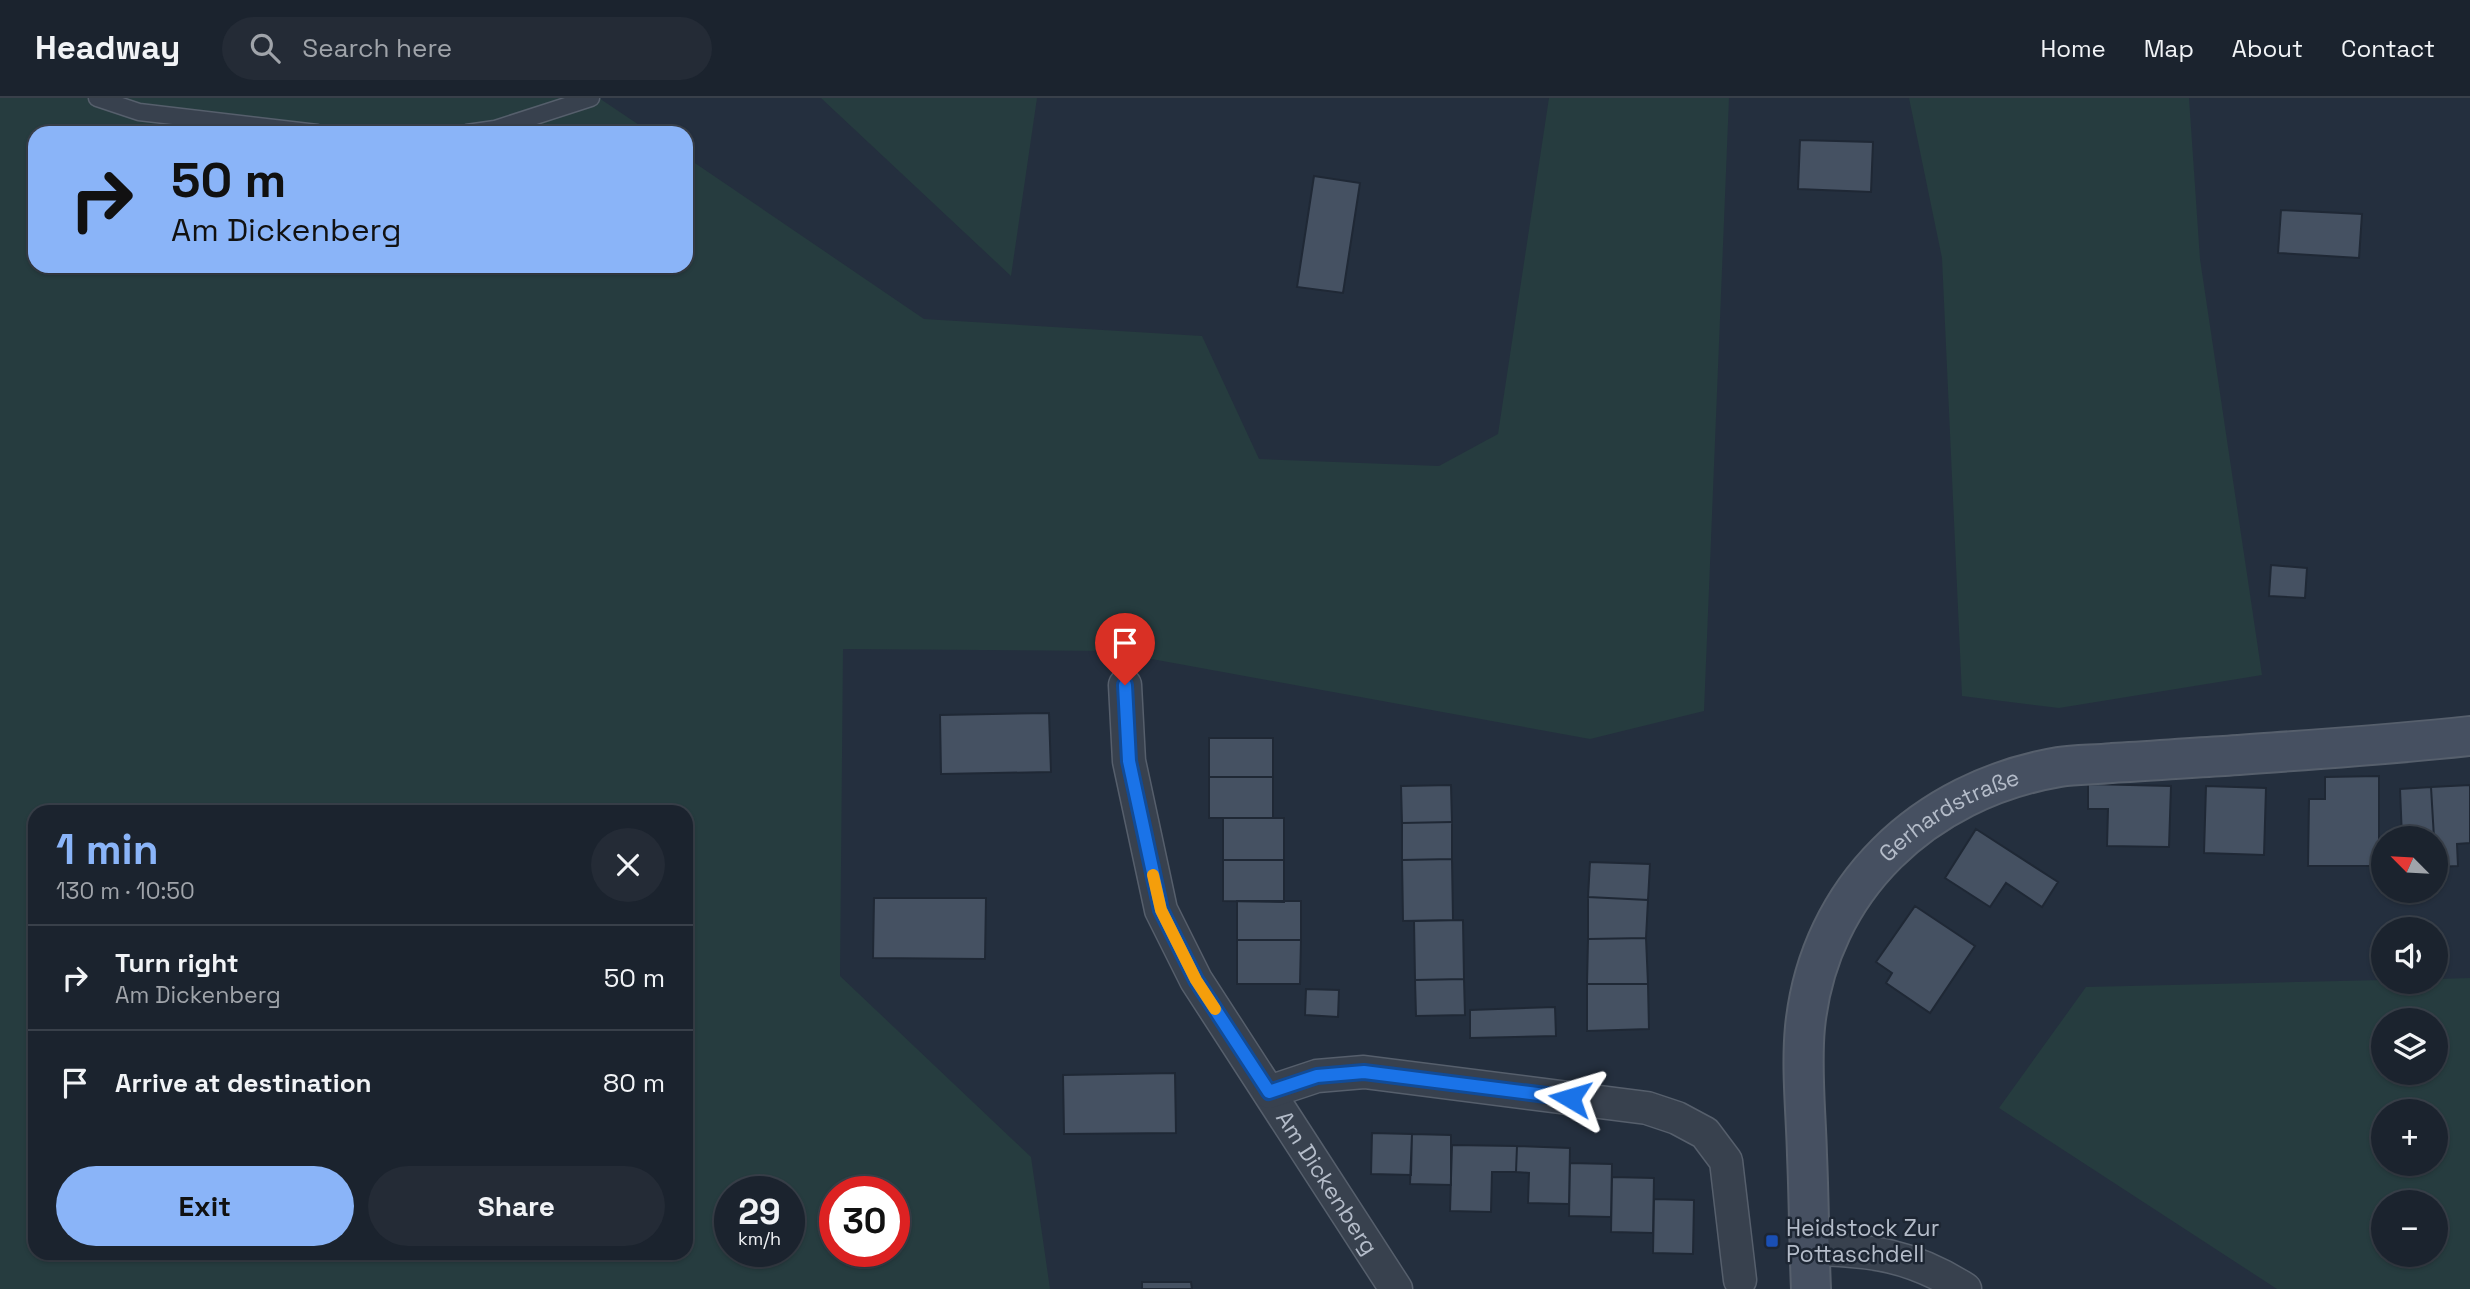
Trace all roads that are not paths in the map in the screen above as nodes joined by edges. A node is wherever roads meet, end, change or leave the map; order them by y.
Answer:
1 (97, 98) edge
2 (591, 98) edge
3 (258, 126) edge
4 (504, 126) edge
5 (1125, 685) dead end
6 (2470, 736) edge
7 (1269, 1092) junction
8 (1810, 1249) junction
9 (1740, 1280) dead end
10 (1396, 1289) edge
11 (1811, 1289) edge
12 (1965, 1289) edge

1 - 3 lane
2 - 4 lane
5 - 7 street, Am Dickenberg
6 - 8 street, Gerhardstraße
7 - 9 street
7 - 10 street, Am Dickenberg
8 - 11 street, Gerhardstraße
8 - 12 street

